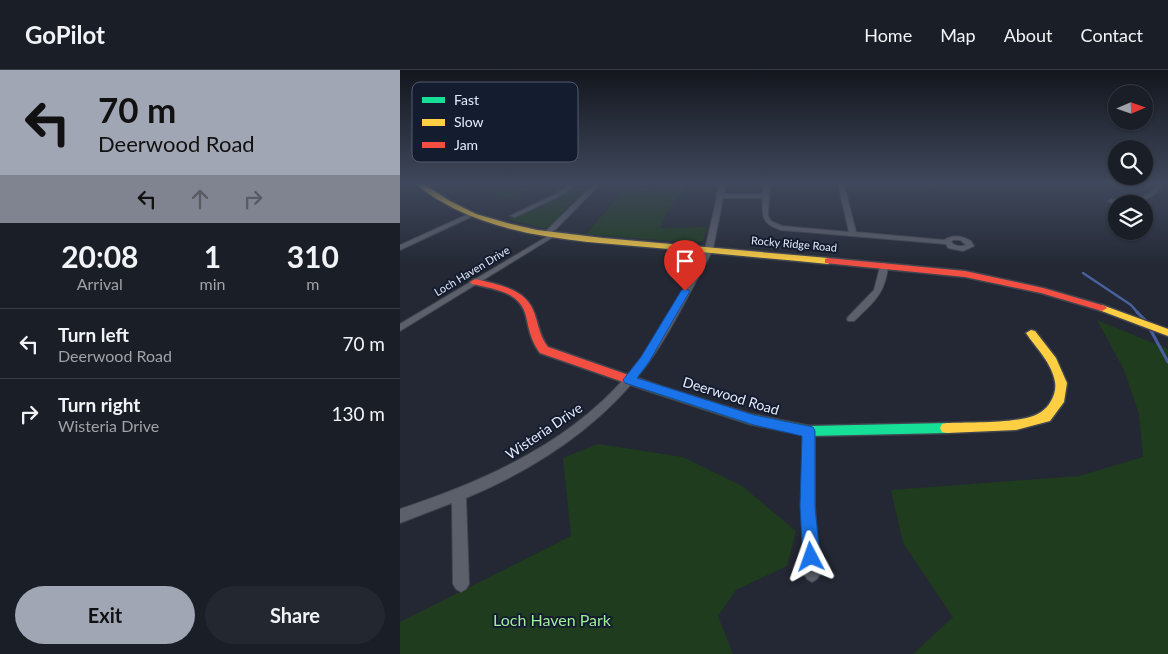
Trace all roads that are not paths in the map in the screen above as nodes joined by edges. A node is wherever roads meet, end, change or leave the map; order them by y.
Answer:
1 (466, 211) edge
2 (523, 211) edge
3 (568, 211) edge
4 (717, 211) edge
5 (765, 211) edge
6 (848, 211) edge
7 (473, 214) junction
8 (513, 216) dead end
9 (551, 233) junction
10 (853, 234) junction
11 (947, 242) dead end
12 (400, 248) edge
13 (709, 249) junction
14 (884, 265) junction
15 (475, 282) junction
16 (851, 319) dead end
17 (400, 328) edge
18 (1032, 332) dead end
19 (1168, 333) edge
20 (629, 380) junction
21 (809, 431) junction
22 (459, 495) junction
23 (400, 516) edge
24 (812, 574) dead end
25 (461, 584) dead end

1 - 7 main road, Rocky Ridge Road
2 - 8 street
3 - 9 street, Loch Haven Drive
4 - 13 street, Wisteria Drive
5 - 10 street
6 - 10 street
7 - 9 main road, Rocky Ridge Road
7 - 12 street
9 - 13 main road, Rocky Ridge Road
9 - 15 street, Loch Haven Drive
10 - 11 street
13 - 14 main road, Rocky Ridge Road
13 - 20 street, Wisteria Drive
14 - 16 street
14 - 19 main road, Rocky Ridge Road
15 - 17 street, Loch Haven Drive
15 - 20 main road, Deerwood Road
18 - 21 main road, Deerwood Road
20 - 21 main road, Deerwood Road
20 - 22 street, Wisteria Drive
21 - 24 street
22 - 23 street, Wisteria Drive
22 - 25 street

